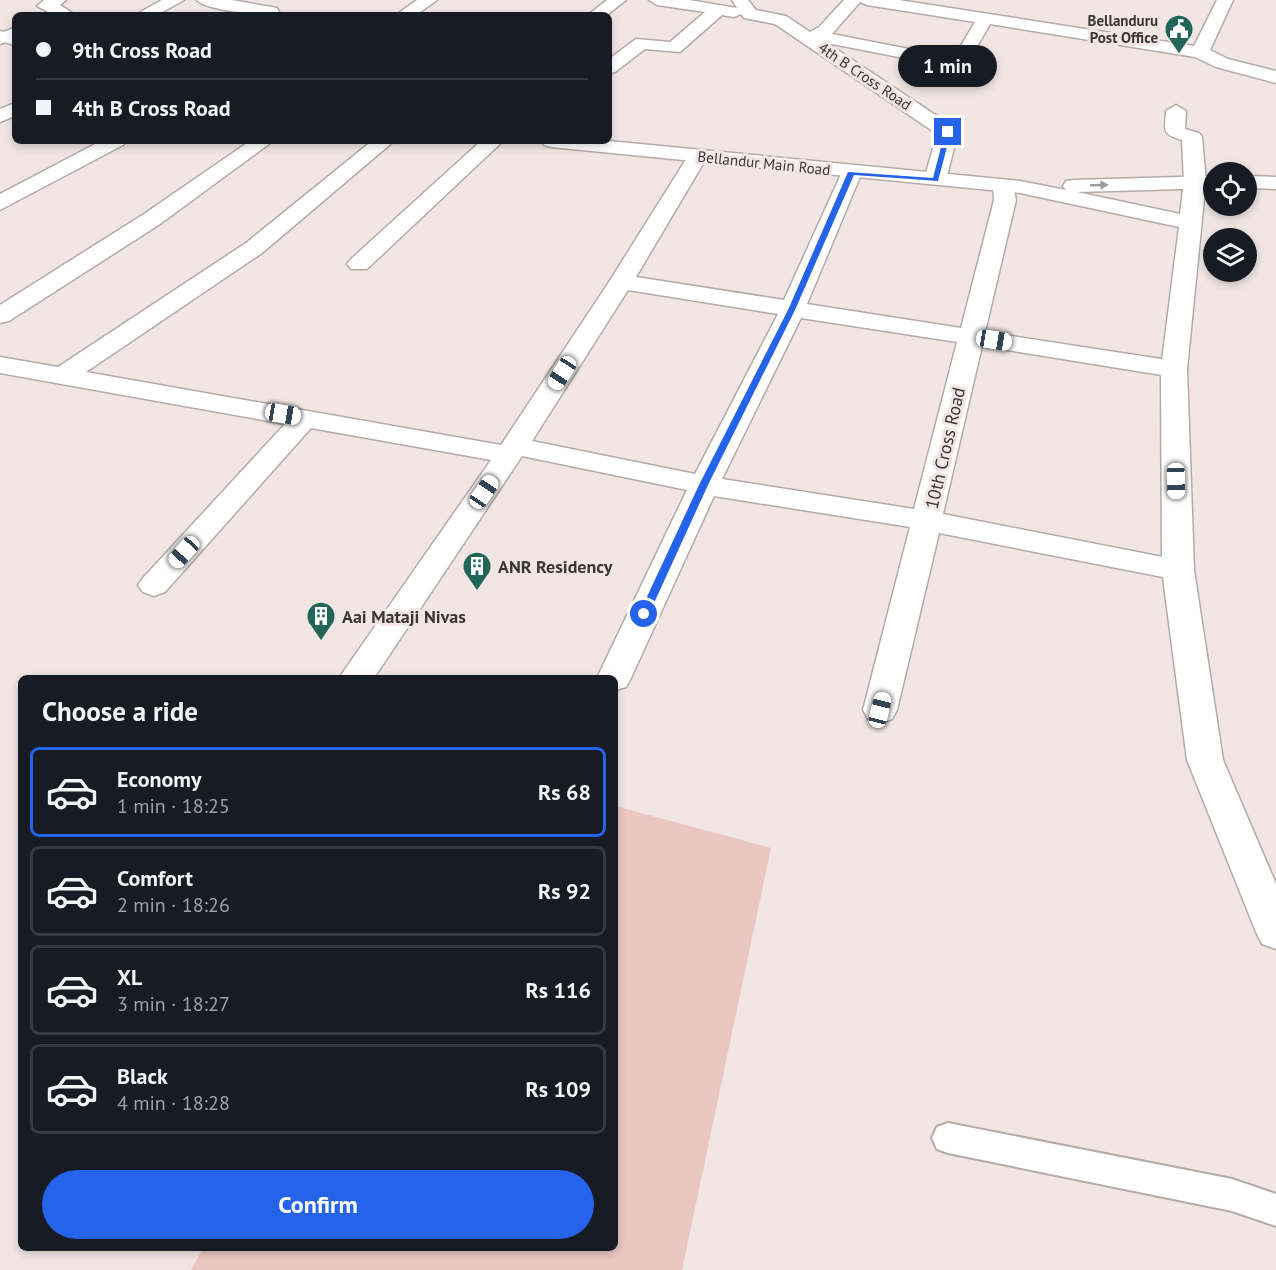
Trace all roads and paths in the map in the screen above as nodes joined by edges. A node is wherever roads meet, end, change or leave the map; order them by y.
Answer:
1 (58, 0) edge
2 (176, 0) edge
3 (205, 0) edge
4 (429, 0) edge
5 (618, 0) edge
6 (657, 0) edge
7 (853, 0) edge
8 (867, 0) edge
9 (1225, 0) edge
10 (287, 4) dead end
11 (1014, 6) dead end
12 (745, 7) edge
13 (719, 9) junction
14 (63, 12) edge
15 (149, 12) edge
16 (263, 12) edge
17 (270, 12) edge
18 (409, 12) edge
19 (600, 12) edge
20 (991, 21) junction
21 (813, 37) junction
22 (1200, 52) junction
23 (612, 66) edge
24 (1276, 77) edge
25 (1176, 111) dead end
26 (110, 144) edge
27 (259, 144) edge
28 (380, 144) edge
29 (490, 144) edge
30 (578, 144) edge
31 (697, 157) junction
32 (852, 172) junction
33 (1203, 178) edge
34 (935, 180) junction
35 (1203, 182) edge
36 (1257, 182) edge
37 (1276, 183) edge
38 (1203, 184) edge
39 (1012, 187) junction
40 (0, 202) edge
41 (1188, 222) junction
42 (359, 264) dead end
43 (621, 282) junction
44 (792, 310) junction
45 (0, 316) edge
46 (972, 336) junction
47 (0, 365) edge
48 (1174, 369) junction
49 (62, 377) junction
50 (305, 418) junction
51 (512, 450) junction
52 (704, 485) junction
53 (928, 521) junction
54 (1178, 570) junction
55 (154, 585) dead end
56 (358, 675) edge
57 (615, 675) edge
58 (880, 710) dead end
59 (1276, 932) edge
60 (948, 1138) dead end
61 (1276, 1210) edge

1 - 14 street
2 - 15 street
3 - 16 street
4 - 18 street
5 - 19 street
6 - 13 street, 4th B Cross Road
7 - 21 street
8 - 20 street
9 - 22 street
10 - 17 street
11 - 20 street
12 - 13 street, 4th B Cross Road
12 - 21 street, 4th B Cross Road
13 - 23 street
20 - 21 street
20 - 22 street
21 - 34 street, 4th B Cross Road
22 - 24 street
25 - 33 street
26 - 40 street
27 - 45 street
28 - 49 street
29 - 42 street
30 - 31 street, Bellandur Main Road
31 - 32 street, Bellandur Main Road
31 - 43 street
32 - 34 street, Bellandur Main Road
32 - 44 street
34 - 39 street, Bellandur Main Road
39 -> 35 street
36 - 37 street
38 - 41 street
39 - 41 street, Bellandur Main Road
39 - 46 street, 10th Cross Road
41 - 48 street
43 - 44 street
43 - 51 street
44 - 46 street
44 - 52 street
46 - 48 street
46 - 53 street, 10th Cross Road
47 - 49 street
48 - 54 street
49 - 50 street
50 - 51 street
50 - 55 street
51 - 52 street
51 - 56 street
52 - 53 street
52 - 57 street
53 - 54 street
53 - 58 street, 10th Cross Road
54 - 59 street
60 - 61 lane

